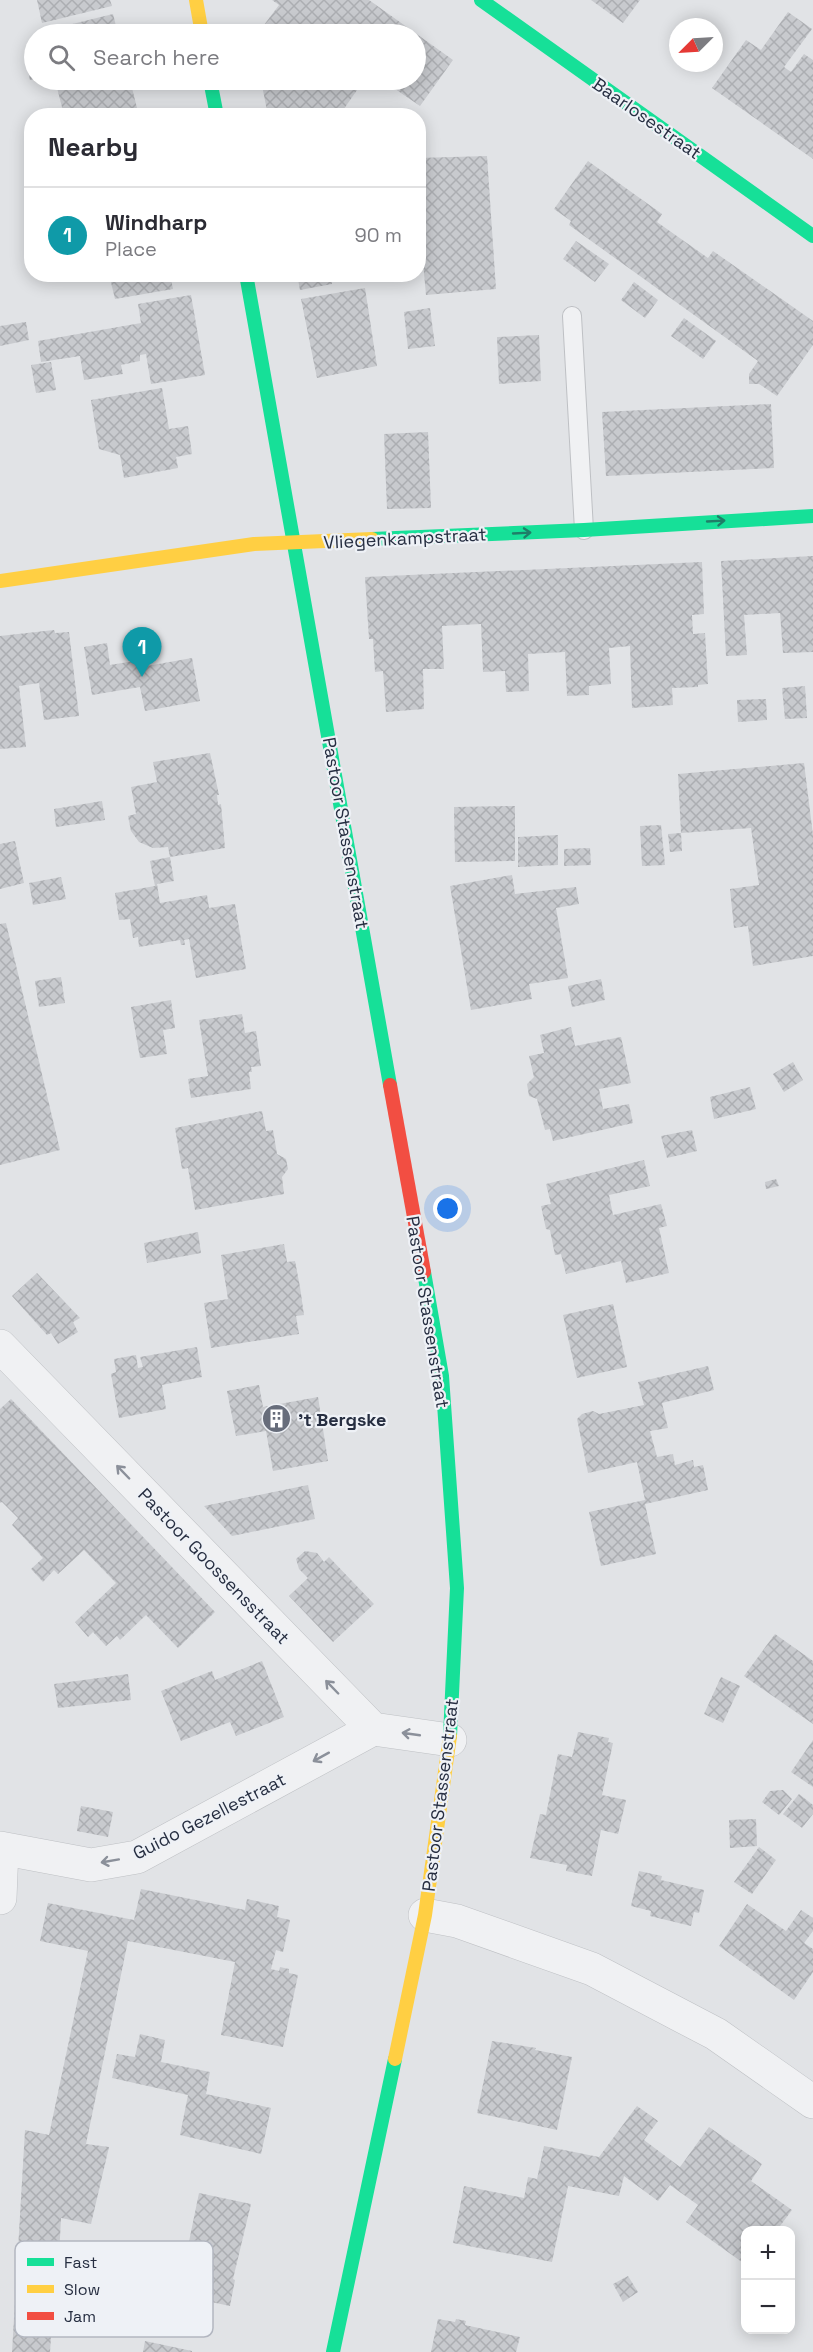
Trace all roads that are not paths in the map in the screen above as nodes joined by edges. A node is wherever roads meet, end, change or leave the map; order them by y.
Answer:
1 (196, 0) edge
2 (481, 0) edge
3 (200, 24) edge
4 (212, 90) edge
5 (215, 108) edge
6 (813, 236) edge
7 (247, 282) edge
8 (572, 316) dead end
9 (813, 516) edge
10 (584, 530) junction
11 (295, 543) junction
12 (0, 581) edge
13 (0, 1346) edge
14 (373, 1729) junction
15 (450, 1740) junction
16 (1, 1849) edge
17 (0, 1898) edge
18 (425, 1915) junction
19 (813, 2103) edge
20 (333, 2352) edge

1 - 3 street
2 - 6 street, Baarlosestraat
4 - 5 street
7 - 11 street, Pastoor Stassenstraat
8 - 10 lane
10 -> 9 street, Vliegenkampstraat
11 -> 10 street, Vliegenkampstraat
11 - 12 street, Vliegenkampstraat
11 - 15 street, Pastoor Stassenstraat
14 -> 13 street, Pastoor Goossensstraat
15 -> 14 street
14 -> 16 street, Guido Gezellestraat
15 - 18 street, Pastoor Stassenstraat
16 - 17 street
18 - 19 street
18 - 20 street, Pastoor Stassenstraat

